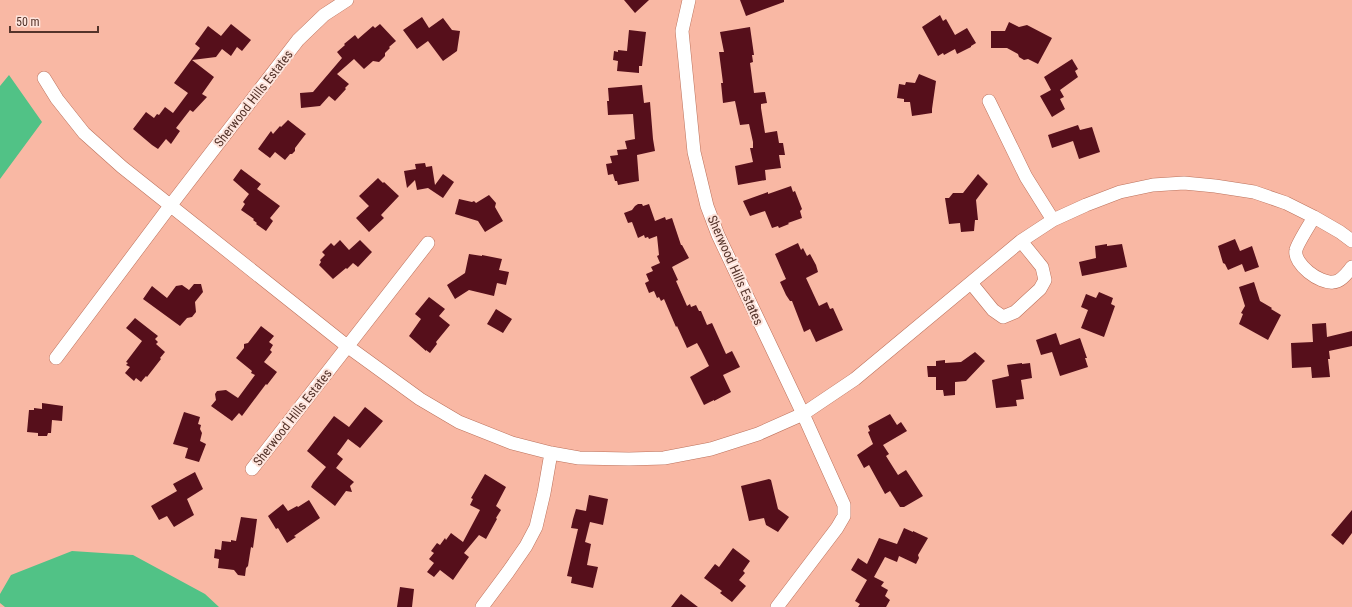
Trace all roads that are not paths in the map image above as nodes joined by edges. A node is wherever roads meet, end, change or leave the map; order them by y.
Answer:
1 (347, 0) edge
2 (689, 0) edge
3 (44, 78) dead end
4 (989, 101) dead end
5 (170, 206) junction
6 (1314, 217) junction
7 (1053, 220) junction
8 (1021, 241) junction
9 (1352, 241) edge
10 (428, 243) dead end
11 (1352, 268) edge
12 (971, 283) junction
13 (347, 346) junction
14 (56, 358) dead end
15 (803, 414) junction
16 (550, 454) junction
17 (252, 469) dead end
18 (482, 607) edge
19 (777, 607) edge

1 - 5 street, Sherwood Hills Estates
2 - 15 street, Sherwood Hills Estates
3 - 5 street
4 - 7 street
5 - 13 street
5 - 14 street, Sherwood Hills Estates
6 - 7 street
6 - 9 street
6 - 11 street
7 - 8 street
8 - 12 street
8 - 12 street
10 - 13 street, Sherwood Hills Estates
12 - 15 street
13 - 16 street
13 - 17 street, Sherwood Hills Estates
15 - 16 street
15 - 19 street, Sherwood Hills Estates
16 - 18 street

